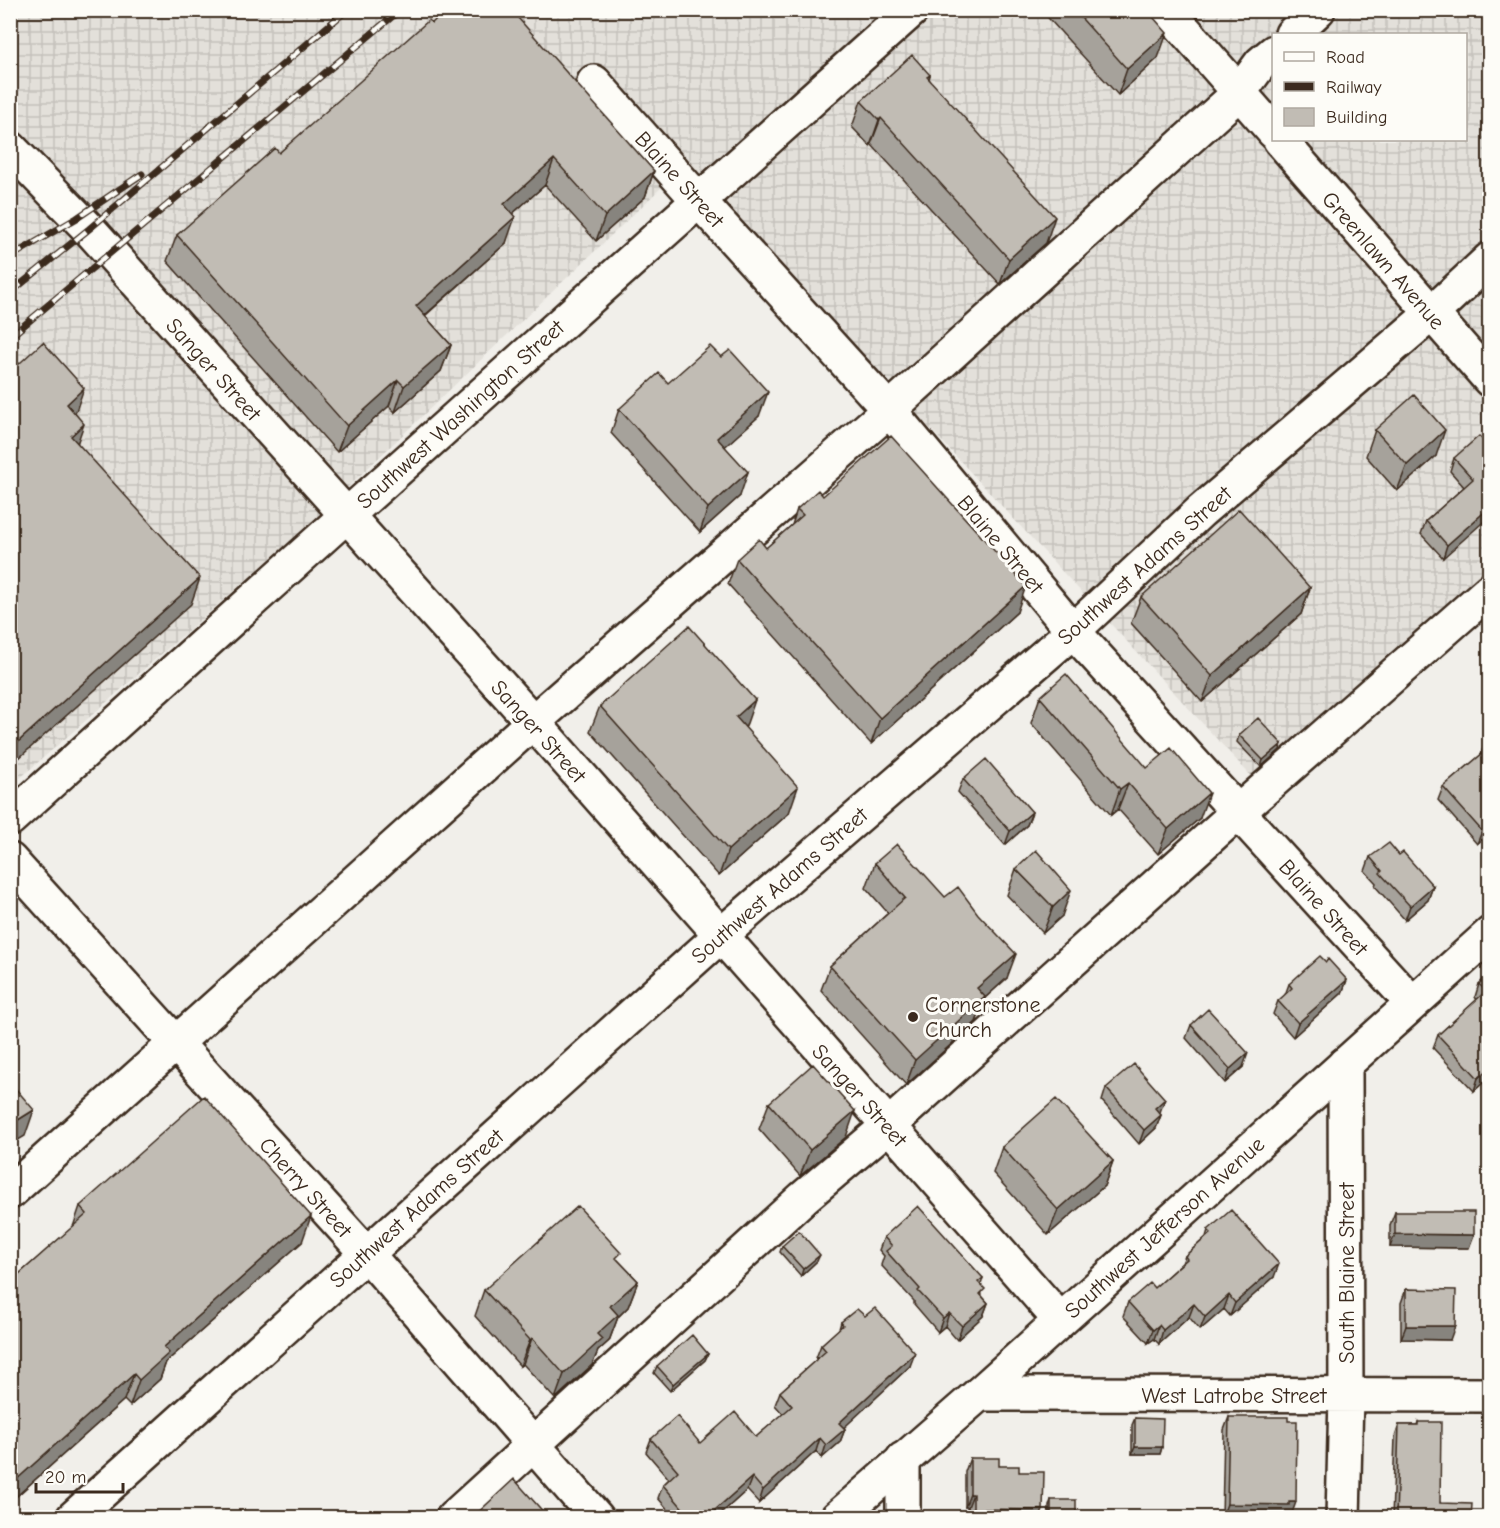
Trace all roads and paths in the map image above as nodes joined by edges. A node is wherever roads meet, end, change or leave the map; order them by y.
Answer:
1 (912, 10) edge
2 (1167, 10) edge
3 (1318, 10) edge
4 (1293, 33) edge
5 (1272, 54) edge
6 (594, 82) dead end
7 (1239, 93) junction
8 (1272, 130) edge
9 (1281, 141) edge
10 (10, 148) edge
11 (699, 201) junction
12 (1490, 259) edge
13 (1431, 314) junction
14 (1490, 380) edge
15 (889, 410) junction
16 (346, 516) junction
17 (1490, 590) edge
18 (1073, 631) junction
19 (533, 722) junction
20 (1238, 812) junction
21 (10, 819) edge
22 (10, 861) edge
23 (1490, 934) edge
24 (720, 936) junction
25 (1412, 1003) junction
26 (176, 1043) junction
27 (1345, 1064) junction
28 (888, 1126) junction
29 (10, 1192) edge
30 (366, 1253) junction
31 (1060, 1320) junction
32 (979, 1394) junction
33 (1490, 1395) edge
34 (1346, 1396) junction
35 (534, 1445) junction
36 (903, 1459) junction
37 (73, 1518) edge
38 (453, 1518) edge
39 (597, 1518) edge
40 (837, 1518) edge
41 (903, 1518) edge
42 (1343, 1518) edge

1 - 11 street, Southwest Washington Street
2 - 7 street
3 - 4 street
5 - 7 street
6 - 11 street, Blaine Street
7 - 8 street
7 - 15 street
9 - 13 street, Greenlawn Avenue
10 - 16 street, Sanger Street
11 - 15 street, Blaine Street
11 - 16 street, Southwest Washington Street
12 - 13 street, Southwest Adams Street
13 - 14 street, Greenlawn Avenue
13 - 18 street, Southwest Adams Street
15 - 18 street, Blaine Street
15 - 19 street
16 - 19 street, Sanger Street
16 - 21 street, Southwest Washington Street
17 - 20 street
18 - 20 street, Blaine Street
18 - 24 street, Southwest Adams Street
19 - 24 street, Sanger Street
19 - 26 street
20 - 25 street, Blaine Street
20 - 28 street
22 - 26 street, Cherry Street
23 - 25 street, Southwest Jefferson Avenue
24 - 28 street, Sanger Street
24 - 30 street, Southwest Adams Street
25 - 27 street, Southwest Jefferson Avenue
26 - 29 street
26 - 30 street, Cherry Street
27 - 31 street, Southwest Jefferson Avenue
27 - 34 street, South Blaine Street
28 - 31 street, Sanger Street
28 - 35 street
30 - 35 street, Cherry Street
30 - 37 street, Southwest Adams Street
31 - 32 street, Southwest Jefferson Avenue
32 - 34 street, West Latrobe Street
32 - 36 street, Southwest Jefferson Avenue
33 - 34 street, West Latrobe Street
34 - 42 street, South Blaine Street
35 - 38 street
35 - 39 street, Cherry Street
36 - 40 street, Southwest Jefferson Avenue
36 - 41 street

